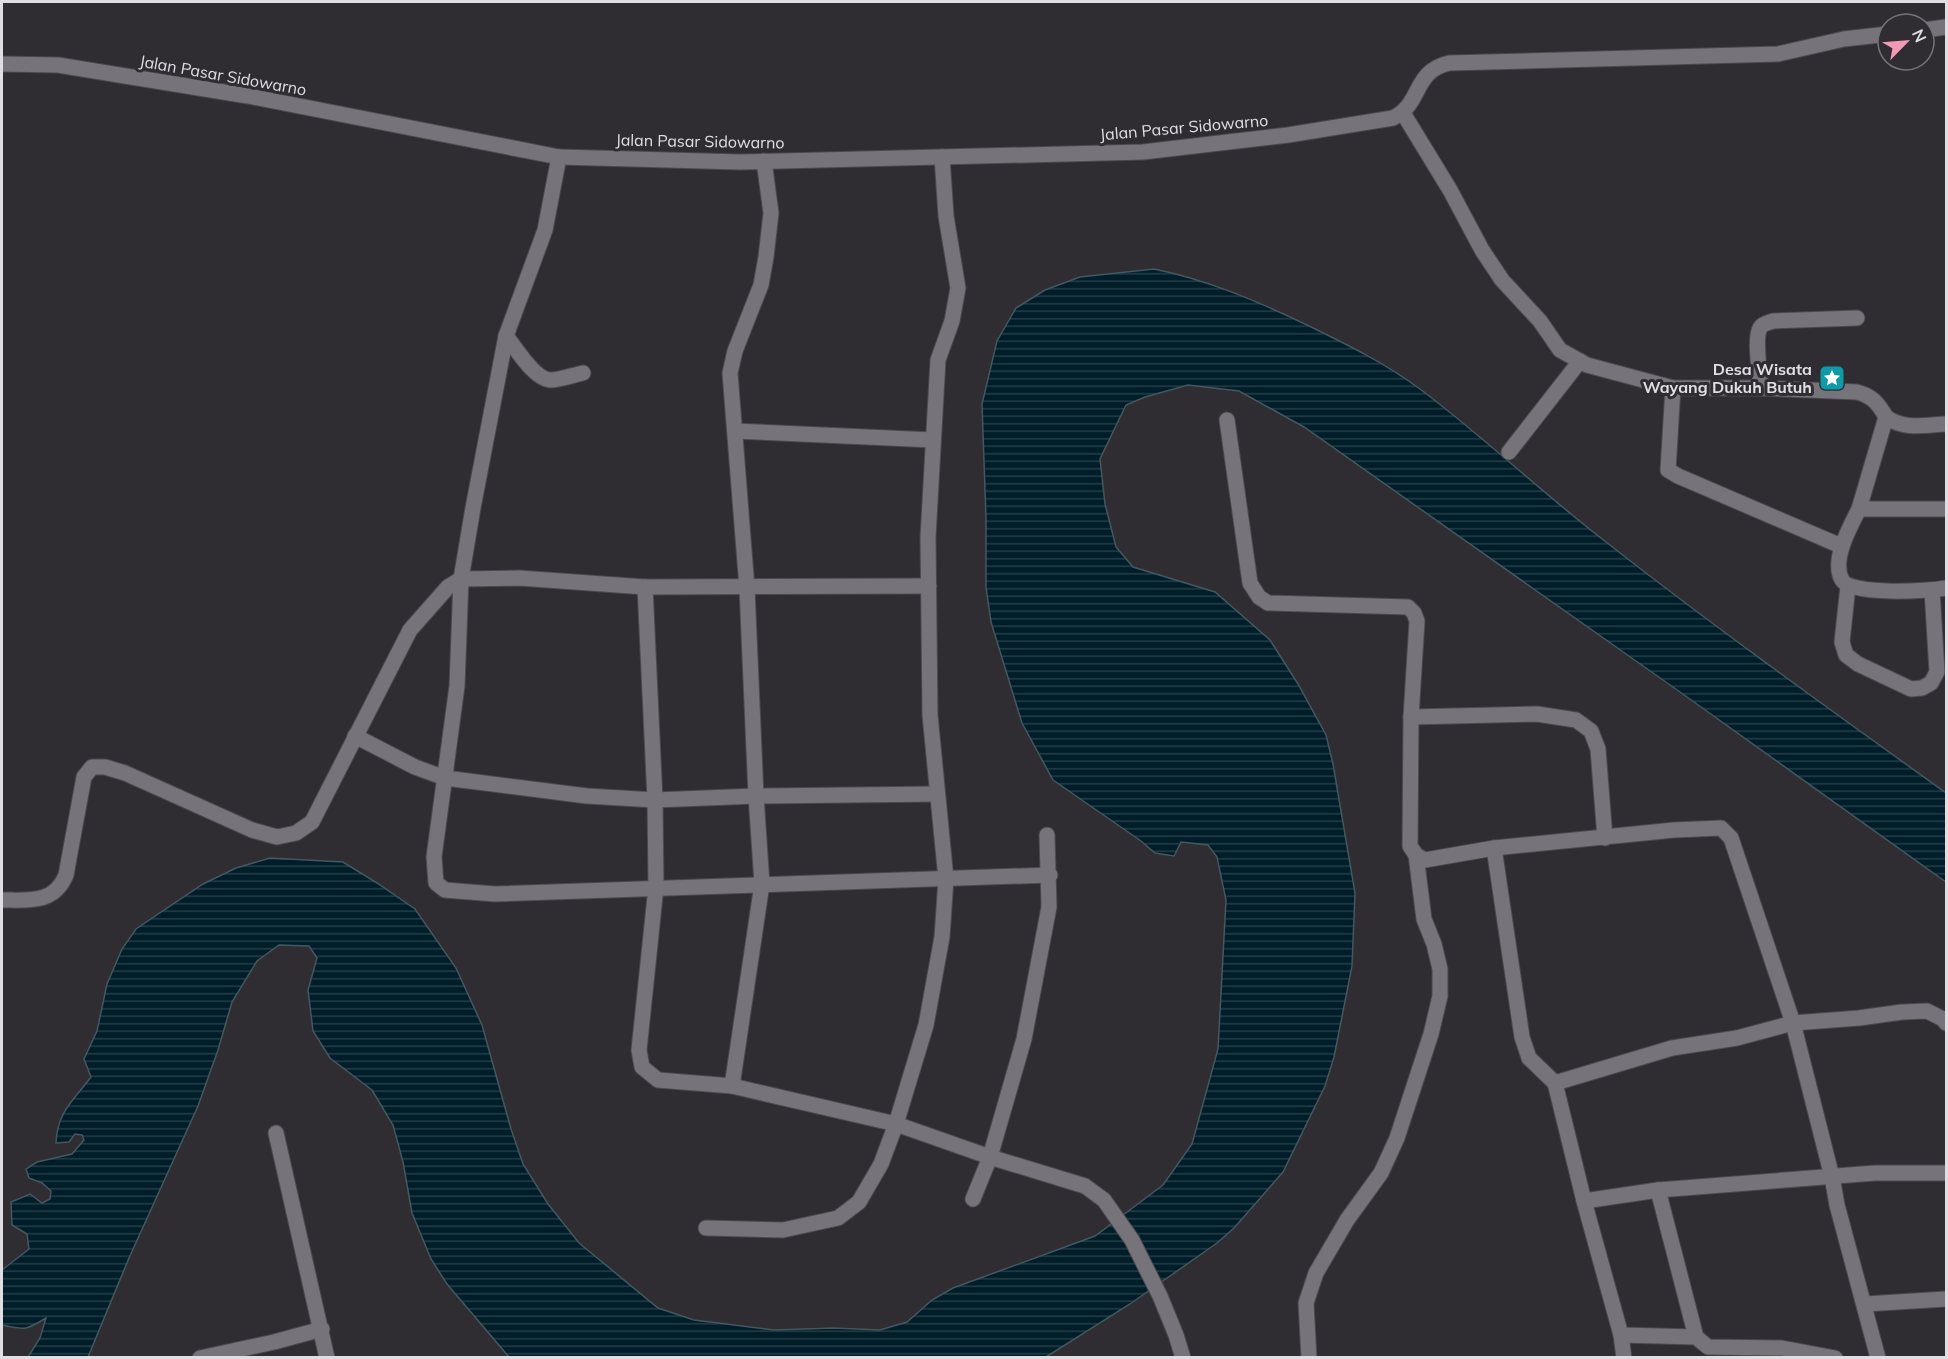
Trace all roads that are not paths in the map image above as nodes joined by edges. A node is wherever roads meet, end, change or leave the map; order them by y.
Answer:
1 (1876, 35) edge
2 (2, 64) edge
3 (1403, 113) junction
4 (942, 157) junction
5 (559, 158) junction
6 (764, 161) junction
7 (1857, 318) dead end
8 (506, 336) junction
9 (1580, 361) junction
10 (583, 373) dead end
11 (1673, 388) junction
12 (1761, 388) junction
13 (1886, 417) junction
14 (1227, 420) dead end
15 (1947, 424) edge
16 (735, 431) junction
17 (933, 440) junction
18 (1509, 452) dead end
19 (1859, 509) junction
20 (1947, 509) edge
21 (1841, 546) junction
22 (461, 579) junction
23 (929, 586) junction
24 (1848, 586) junction
25 (645, 587) junction
26 (747, 588) junction
27 (1939, 589) edge
28 (1411, 717) junction
29 (355, 736) junction
30 (445, 778) junction
31 (937, 794) junction
32 (756, 796) junction
33 (655, 800) junction
34 (1047, 835) dead end
35 (1605, 838) junction
36 (1494, 848) junction
37 (1416, 855) junction
38 (1050, 875) junction
39 (946, 879) junction
40 (762, 884) junction
41 (656, 887) junction
42 (2, 900) edge
43 (1792, 1023) junction
44 (1947, 1023) edge
45 (1555, 1083) junction
46 (732, 1086) junction
47 (896, 1124) junction
48 (276, 1133) dead end
49 (990, 1157) junction
50 (1947, 1173) edge
51 (1832, 1177) junction
52 (1658, 1190) junction
53 (974, 1199) dead end
54 (1584, 1201) junction
55 (706, 1228) dead end
56 (1947, 1299) edge
57 (1865, 1304) junction
58 (321, 1329) junction
59 (1621, 1335) junction
60 (1696, 1337) junction
61 (1709, 1352) edge
62 (1783, 1353) edge
63 (200, 1358) edge
64 (327, 1358) edge
65 (1183, 1358) edge
66 (1309, 1358) edge
67 (1624, 1358) edge
68 (1835, 1358) edge
69 (1878, 1358) edge

1 - 3 street
2 - 5 street, Jalan Pasar Sidowarno
3 - 4 street, Jalan Pasar Sidowarno
3 - 9 street
4 - 6 street, Jalan Pasar Sidowarno
4 - 17 street
5 - 6 street, Jalan Pasar Sidowarno
5 - 8 street
6 - 16 street
7 - 12 street
8 - 10 street
8 - 22 street
9 - 11 street
9 - 18 street
11 - 12 street
11 - 21 street
12 - 13 street
13 - 15 street
13 - 19 street
14 - 28 street
16 - 17 street
16 - 26 street
17 - 23 street
19 - 20 street
19 - 21 street
21 - 24 street
22 - 25 street
22 - 29 street
22 - 30 street
23 - 26 street
23 - 31 street
24 - 27 street
24 - 27 street
25 - 26 street
25 - 33 street
26 - 32 street
28 - 35 street
28 - 37 street
29 - 30 street
29 - 42 street
30 - 33 street
30 - 41 street
31 - 32 street
31 - 39 street
32 - 33 street
32 - 40 street
33 - 41 street
34 - 38 street
35 - 36 street
35 - 43 street
36 - 37 street
36 - 45 street
37 - 66 street
38 - 39 street
38 - 49 street
39 - 40 street
39 - 47 street
40 - 41 street
40 - 46 street
41 - 46 street
43 - 44 street
43 - 45 street
43 - 51 street
45 - 54 street
46 - 47 street
47 - 49 street
47 - 55 street
48 - 58 street
49 - 53 street
49 - 65 street
50 - 51 street
51 - 52 street
51 - 57 street
52 - 54 street
52 - 60 street
54 - 59 street
56 - 57 street
57 - 69 street
58 - 63 street
58 - 64 street
59 - 60 street
59 - 67 street
60 - 61 street
61 - 62 street
62 - 68 street

